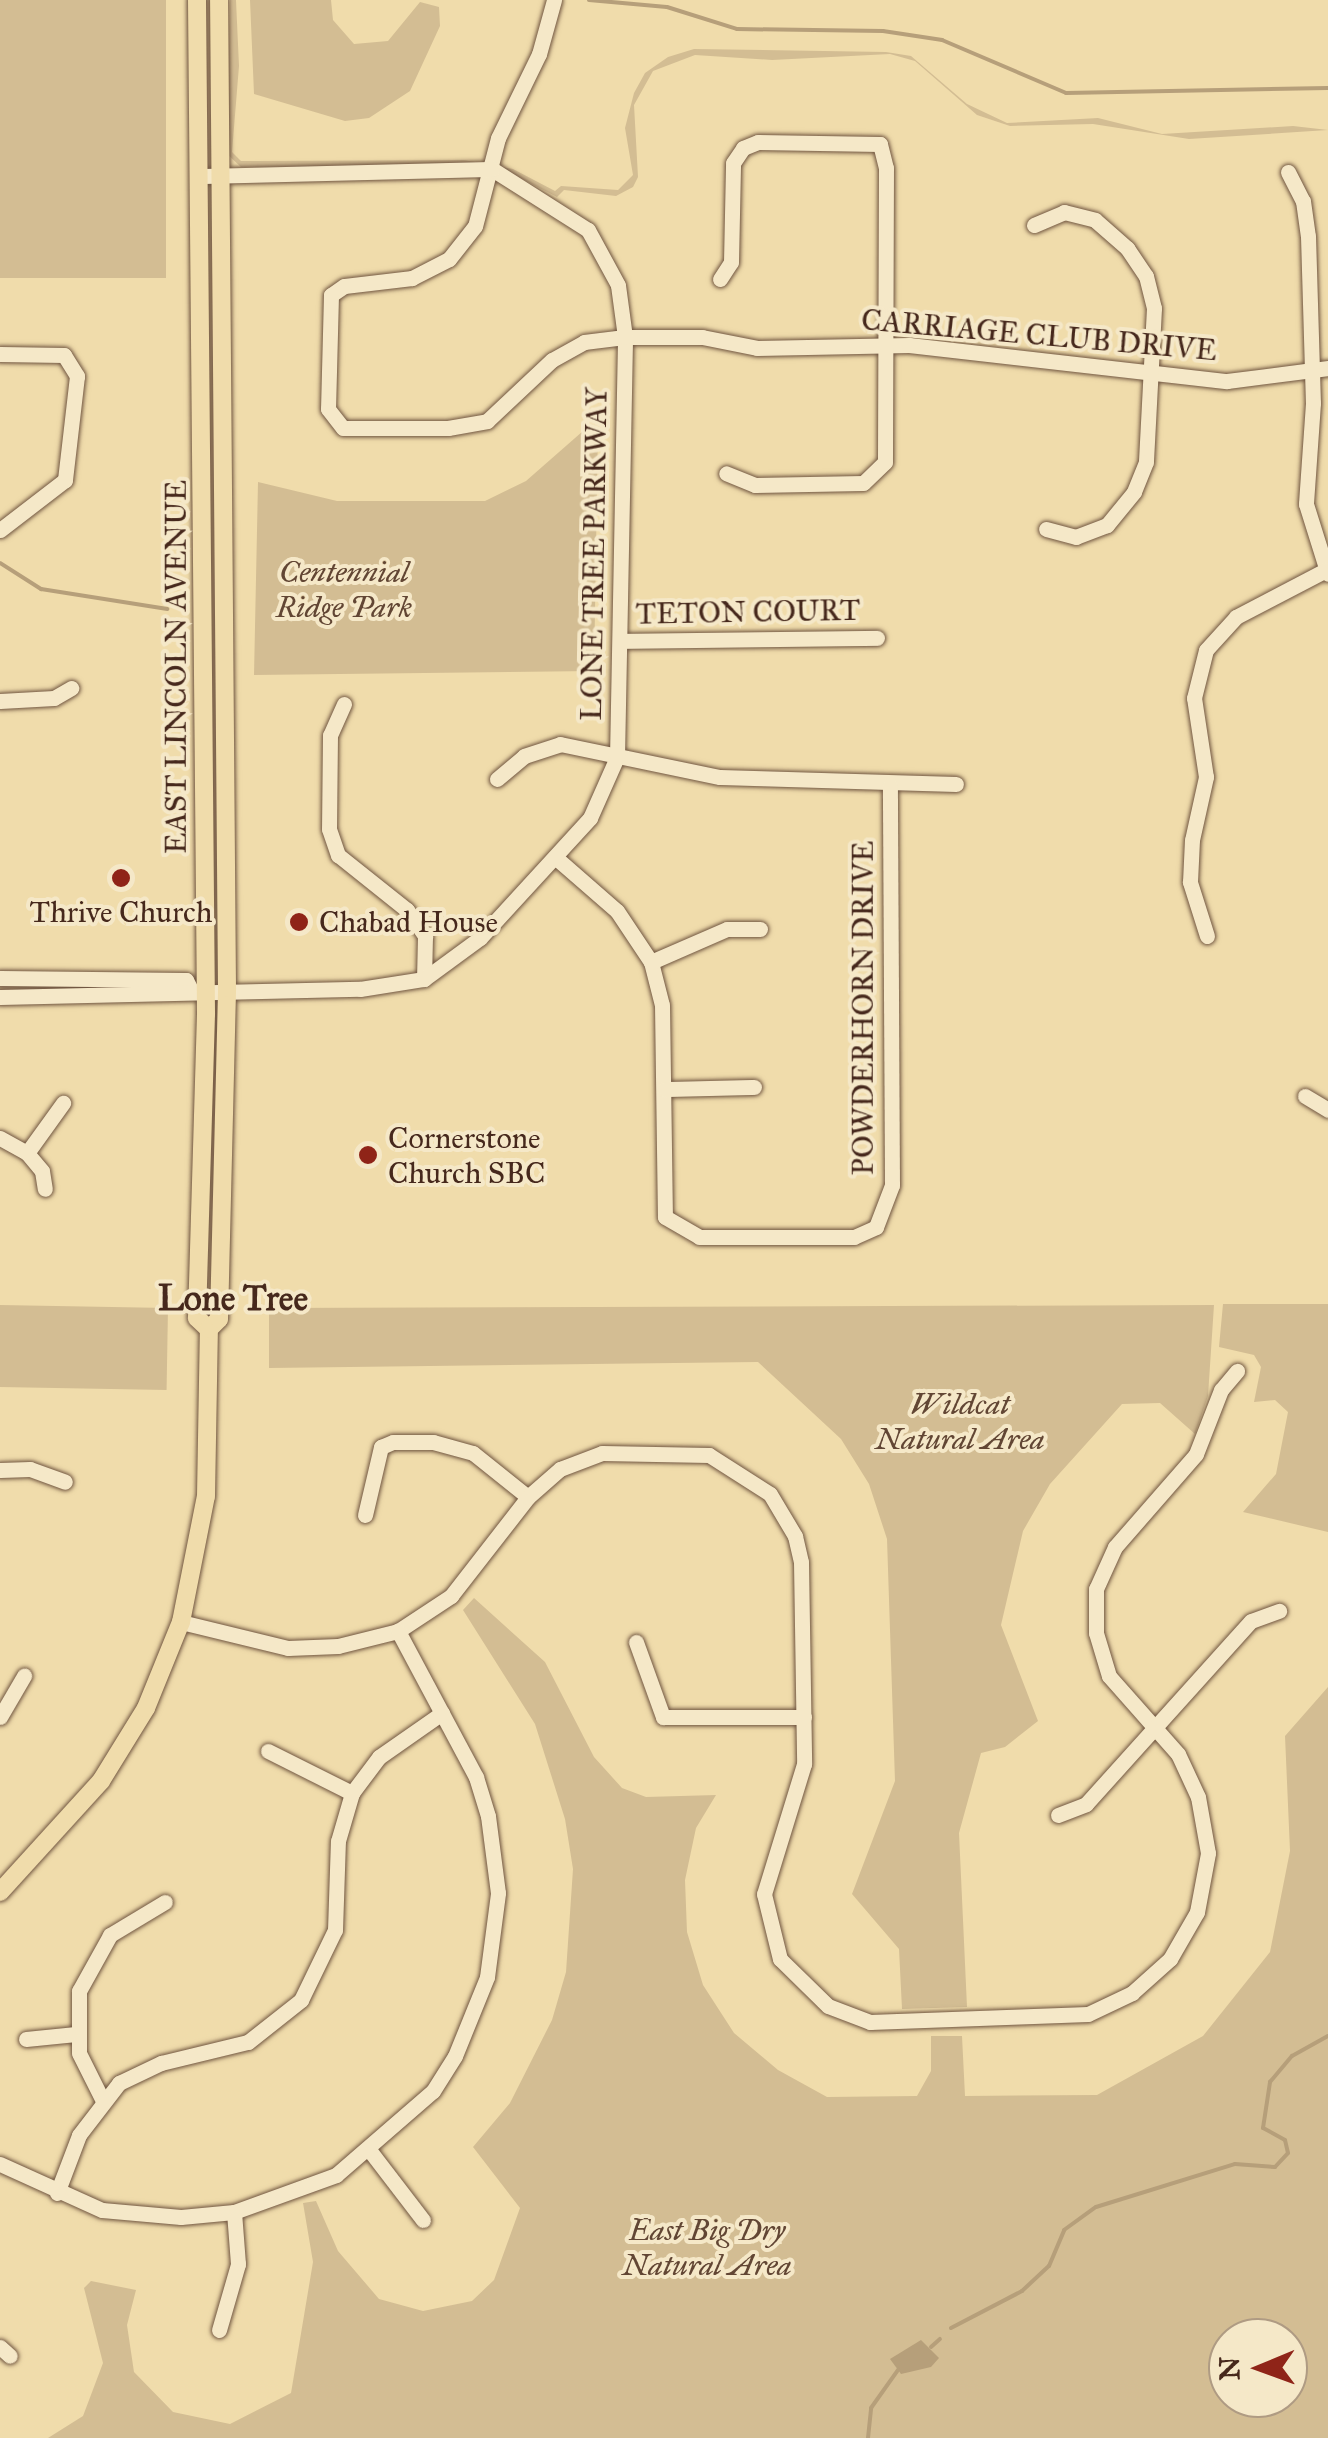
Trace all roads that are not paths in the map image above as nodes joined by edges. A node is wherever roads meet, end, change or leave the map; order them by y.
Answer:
1 (197, 0) edge
2 (219, 0) edge
3 (554, 0) edge
4 (492, 170) junction
5 (1288, 172) dead end
6 (201, 176) junction
7 (223, 176) junction
8 (1034, 225) dead end
9 (720, 278) dead end
10 (625, 338) junction
11 (883, 343) junction
12 (0, 354) edge
13 (1328, 368) edge
14 (1152, 374) junction
15 (1310, 374) junction
16 (726, 473) dead end
17 (1046, 529) dead end
18 (0, 530) edge
19 (1327, 572) edge
20 (877, 638) dead end
21 (620, 641) junction
22 (71, 688) dead end
23 (0, 701) edge
24 (344, 704) dead end
25 (617, 758) junction
26 (497, 779) dead end
27 (956, 784) dead end
28 (890, 785) junction
29 (555, 858) junction
30 (760, 930) dead end
31 (1208, 936) dead end
32 (651, 962) junction
33 (0, 978) edge
34 (424, 979) junction
35 (198, 988) junction
36 (226, 988) junction
37 (0, 997) edge
38 (754, 1087) dead end
39 (665, 1089) junction
40 (1305, 1096) dead end
41 (63, 1103) dead end
42 (1328, 1110) edge
43 (0, 1138) edge
44 (27, 1153) junction
45 (45, 1190) dead end
46 (209, 1329) junction
47 (1237, 1371) dead end
48 (0, 1470) edge
49 (65, 1482) dead end
50 (528, 1497) junction
51 (364, 1515) dead end
52 (1279, 1610) dead end
53 (181, 1622) junction
54 (398, 1632) junction
55 (636, 1642) dead end
56 (24, 1676) dead end
57 (442, 1712) junction
58 (0, 1717) edge
59 (804, 1717) junction
60 (1154, 1728) junction
61 (268, 1751) dead end
62 (352, 1793) junction
63 (1058, 1815) dead end
64 (0, 1892) edge
65 (165, 1902) dead end
66 (76, 2034) junction
67 (26, 2040) dead end
68 (102, 2100) junction
69 (370, 2151) junction
70 (0, 2164) edge
71 (57, 2193) junction
72 (234, 2212) junction
73 (423, 2220) dead end
74 (218, 2330) dead end

1 - 6 main road, EAST LINCOLN AVENUE
2 - 7 main road, EAST LINCOLN AVENUE
3 - 4 street
4 - 7 street
4 - 10 street, LONE TREE PARKWAY
4 - 10 street, CARRIAGE CLUB DRIVE
5 - 15 street
6 - 7 street
6 - 35 main road, EAST LINCOLN AVENUE
7 - 36 main road, EAST LINCOLN AVENUE
8 - 14 street
9 - 11 street
10 - 11 street, CARRIAGE CLUB DRIVE
10 - 21 street, LONE TREE PARKWAY
11 - 14 street, CARRIAGE CLUB DRIVE
11 - 16 street
12 - 18 street
13 - 15 street, CARRIAGE CLUB DRIVE
14 - 15 street, CARRIAGE CLUB DRIVE
14 - 17 street
15 - 19 street
19 - 31 street
20 - 21 street, TETON COURT
21 - 25 street, LONE TREE PARKWAY
22 - 23 street
24 - 34 street
25 - 26 street
25 - 28 street
25 - 29 street, LONE TREE PARKWAY
27 - 28 street
28 - 39 street, POWDERHORN DRIVE
29 - 32 street
29 - 34 street, LONE TREE PARKWAY
30 - 32 street
32 - 39 street
33 - 35 street, LONE TREE PARKWAY
34 - 36 street, LONE TREE PARKWAY
35 - 36 street, LONE TREE PARKWAY
35 - 37 street, LONE TREE PARKWAY
35 - 46 main road, EAST LINCOLN AVENUE
36 - 46 main road, EAST LINCOLN AVENUE
38 - 39 street
40 - 42 street
41 - 44 street
43 - 44 street
44 - 45 street
46 - 53 main road, EAST LINCOLN AVENUE
47 - 60 street
48 - 49 street
50 - 51 street
50 - 54 street
50 - 59 street
52 - 60 street
53 - 54 street
53 - 64 main road, EAST LINCOLN AVENUE
54 - 57 street
55 - 59 street
56 - 58 street
57 - 62 street
57 - 69 street
59 - 60 street
60 - 63 street
61 - 62 street
62 - 68 street
65 - 66 street
66 - 67 street
66 - 68 street
68 - 71 street
69 - 72 street
69 - 73 street
70 - 71 street
71 - 72 street
72 - 74 street

